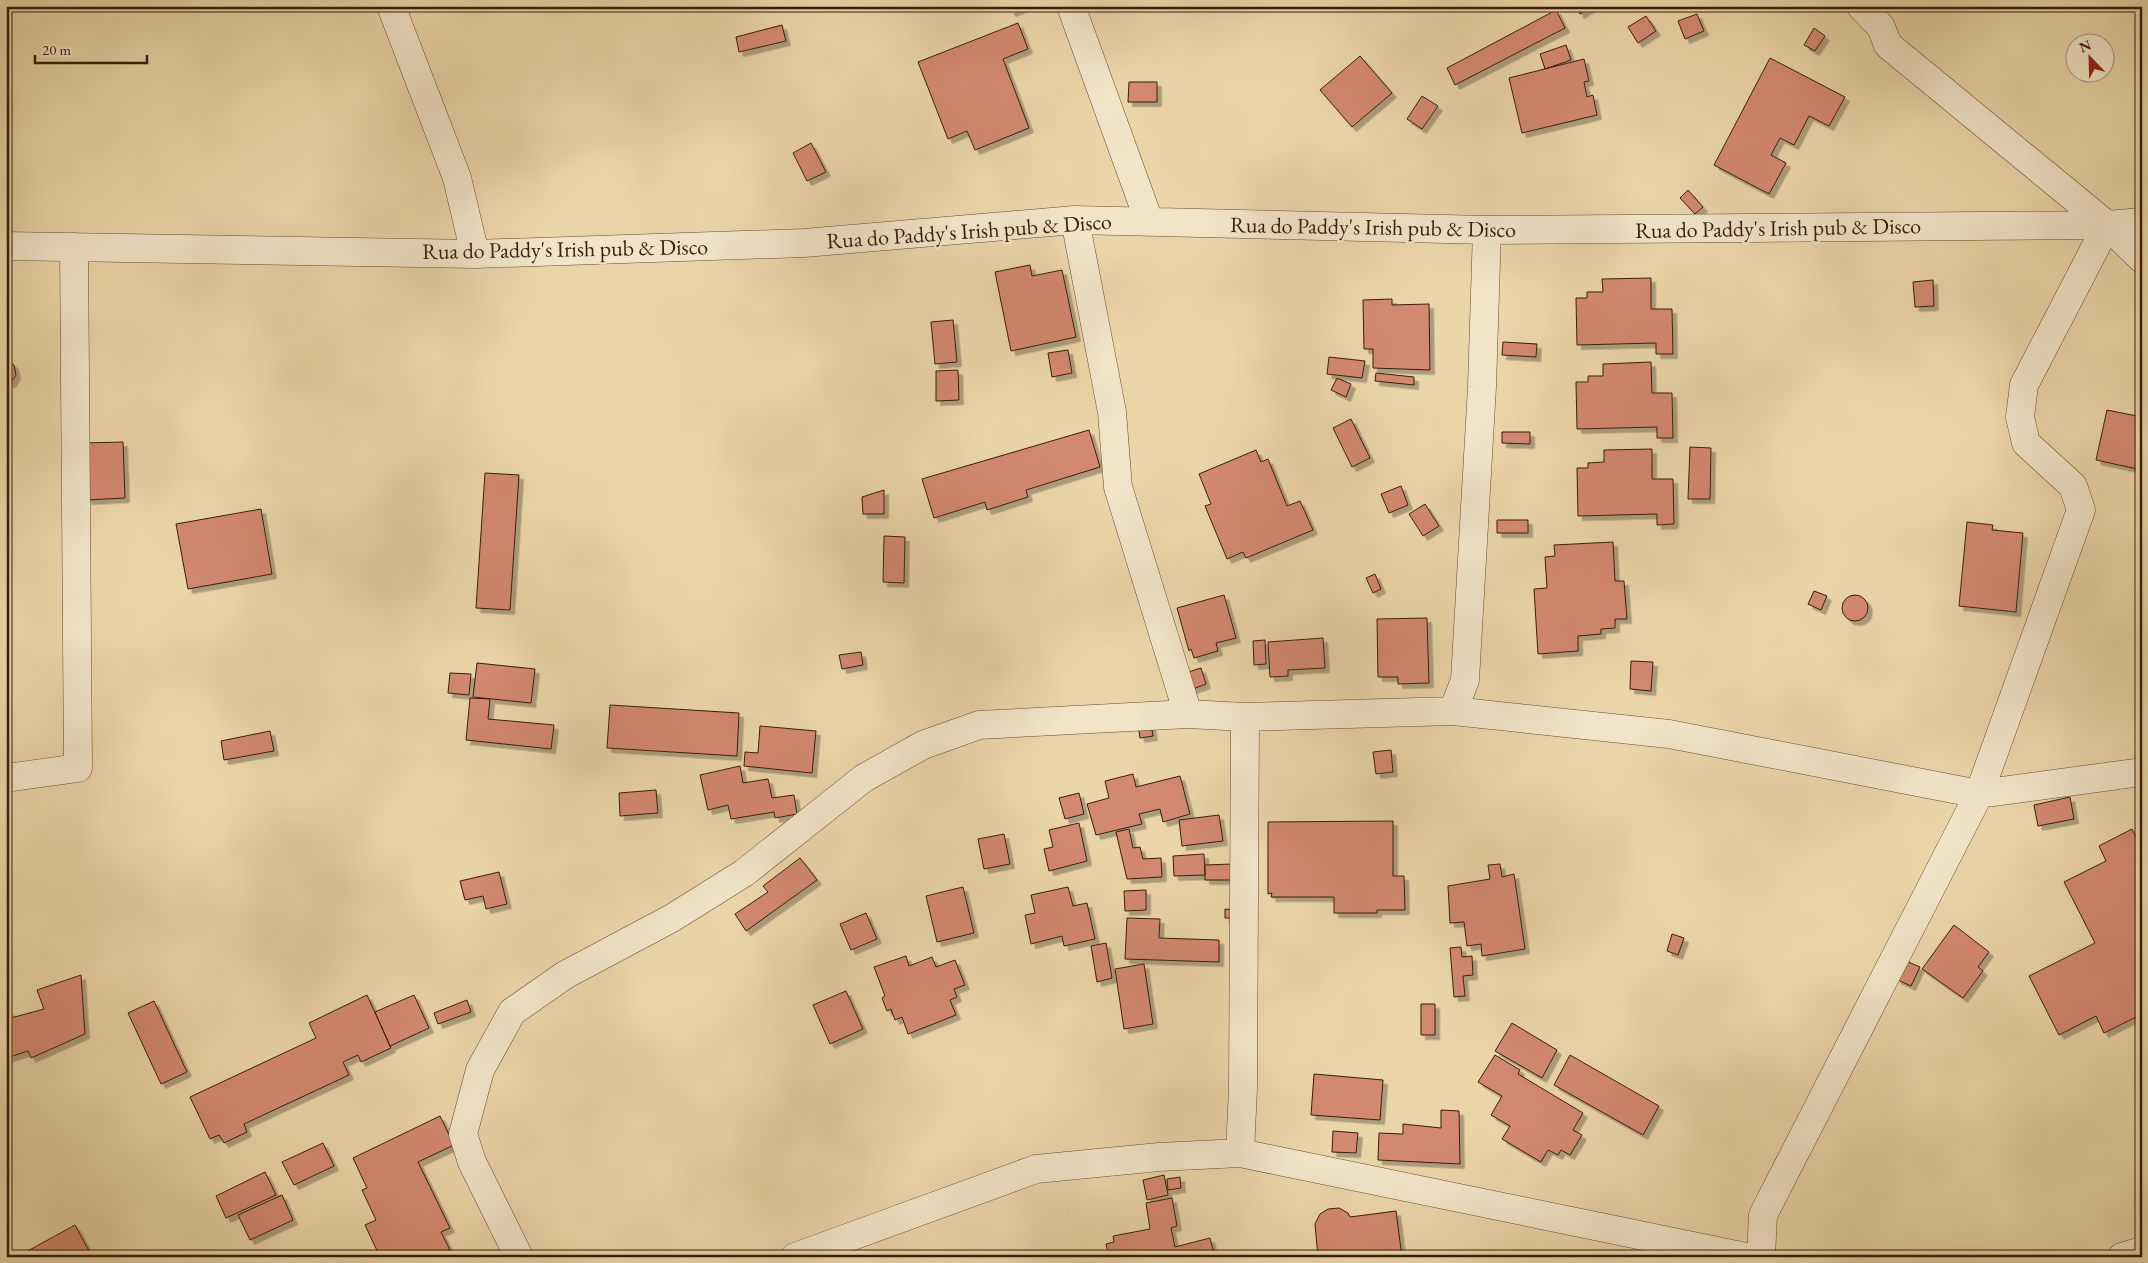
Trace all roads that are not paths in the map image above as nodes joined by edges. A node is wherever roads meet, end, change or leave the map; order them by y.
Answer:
1 (392, 6) edge
2 (1071, 6) edge
3 (1861, 6) edge
4 (1075, 220) junction
5 (1149, 221) junction
6 (2142, 222) edge
7 (2107, 225) junction
8 (1487, 230) junction
9 (6, 246) edge
10 (74, 247) junction
11 (475, 254) junction
12 (2142, 260) edge
13 (1453, 711) junction
14 (1188, 714) junction
15 (1246, 717) junction
16 (2142, 772) edge
17 (6, 778) edge
18 (1979, 794) junction
19 (1240, 1153) junction
20 (2142, 1251) edge
21 (518, 1257) edge
22 (795, 1257) edge
23 (1746, 1257) edge
24 (1761, 1257) edge
25 (2122, 1257) edge

1 - 11 street
2 - 5 street
3 - 7 street
4 - 5 street, Rua do Paddy's Irish pub & Disco
4 - 11 street, Rua do Paddy's Irish pub & Disco
4 - 14 street
5 - 8 street, Rua do Paddy's Irish pub & Disco
6 - 7 street, Rua do Paddy's Irish pub & Disco
7 - 8 street, Rua do Paddy's Irish pub & Disco
7 - 12 street
7 - 18 street
8 - 13 street
9 - 10 street, Rua do Paddy's Irish pub & Disco
10 - 11 street, Rua do Paddy's Irish pub & Disco
10 - 17 street
13 - 15 street
13 - 18 street
14 - 15 street
14 - 21 street
15 - 19 street
16 - 18 street
18 - 24 street
19 - 22 street
19 - 23 street
20 - 25 street

